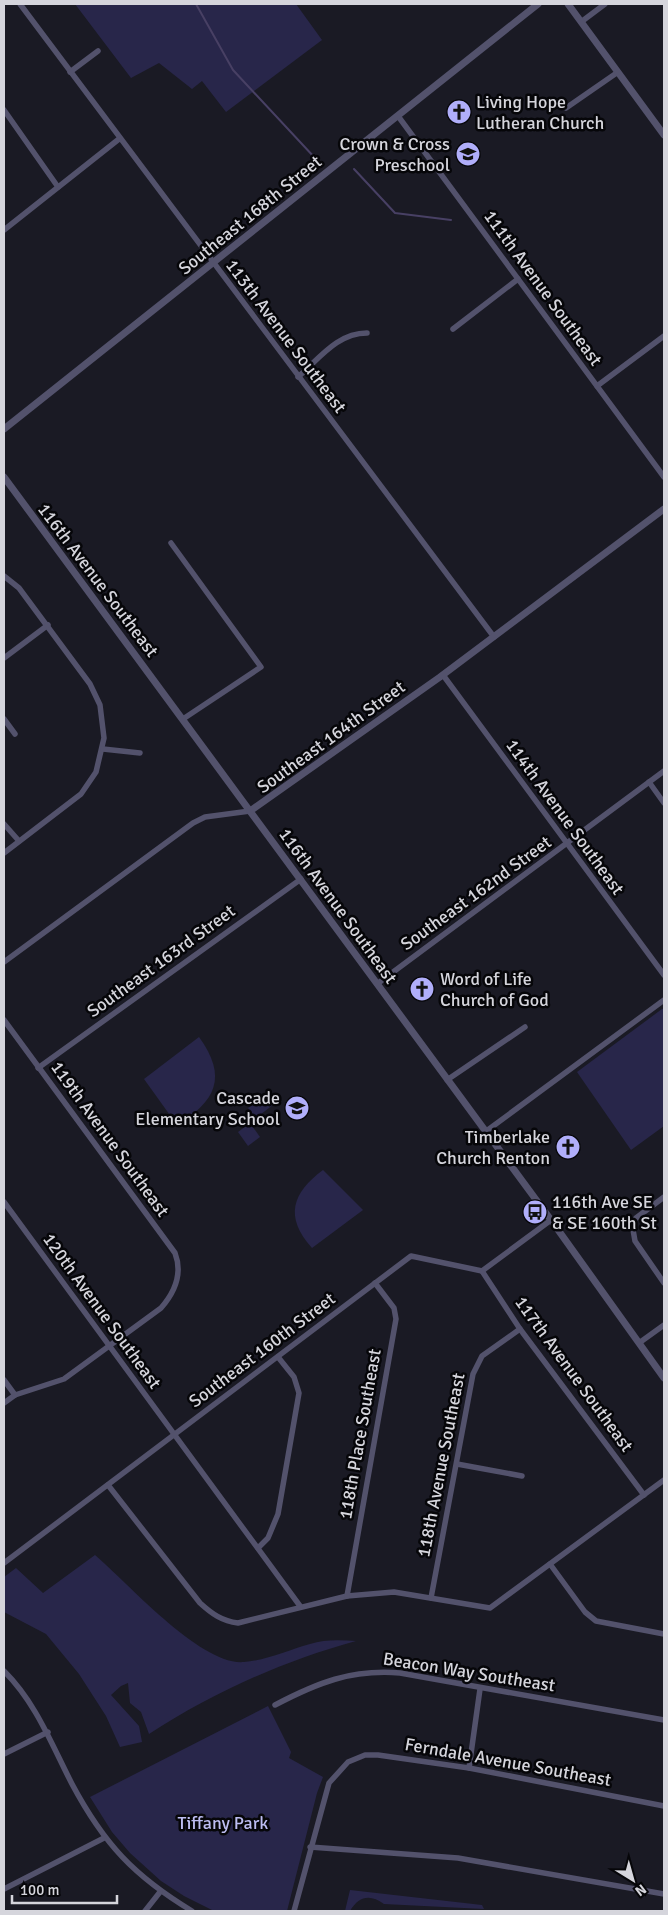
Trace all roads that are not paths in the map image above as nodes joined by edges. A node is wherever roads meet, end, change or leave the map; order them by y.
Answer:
1 (20, 4) edge
2 (538, 4) edge
3 (568, 4) edge
4 (605, 4) edge
5 (581, 22) junction
6 (98, 51) dead end
7 (70, 72) junction
8 (618, 72) junction
9 (566, 108) dead end
10 (4, 110) edge
11 (398, 116) junction
12 (664, 135) edge
13 (119, 139) junction
14 (58, 187) junction
15 (4, 230) edge
16 (213, 264) junction
17 (518, 279) junction
18 (453, 329) dead end
19 (367, 333) dead end
20 (664, 336) edge
21 (298, 376) junction
22 (597, 386) junction
23 (4, 429) edge
24 (4, 477) edge
25 (664, 477) edge
26 (664, 509) edge
27 (171, 543) dead end
28 (4, 576) edge
29 (48, 626) junction
30 (494, 637) junction
31 (4, 658) edge
32 (443, 675) junction
33 (4, 719) edge
34 (182, 719) junction
35 (15, 734) dead end
36 (103, 749) junction
37 (140, 754) dead end
38 (664, 771) edge
39 (649, 782) junction
40 (664, 803) edge
41 (250, 811) junction
42 (4, 824) edge
43 (19, 842) junction
44 (567, 846) junction
45 (4, 852) edge
46 (301, 879) junction
47 (4, 962) edge
48 (664, 975) edge
49 (377, 984) junction
50 (664, 1000) edge
51 (4, 1020) edge
52 (525, 1027) dead end
53 (38, 1068) junction
54 (447, 1080) junction
55 (485, 1132) junction
56 (664, 1197) edge
57 (4, 1202) edge
58 (551, 1220) junction
59 (482, 1271) junction
60 (376, 1283) junction
61 (664, 1283) edge
62 (664, 1324) edge
63 (520, 1329) junction
64 (639, 1343) junction
65 (109, 1347) junction
66 (278, 1357) junction
67 (664, 1378) edge
68 (4, 1380) edge
69 (15, 1395) junction
70 (4, 1403) edge
71 (175, 1435) junction
72 (457, 1464) junction
73 (522, 1476) dead end
74 (664, 1480) edge
75 (108, 1485) junction
76 (644, 1495) junction
77 (258, 1548) junction
78 (4, 1563) edge
79 (550, 1564) junction
80 (347, 1596) junction
81 (431, 1598) junction
82 (300, 1606) junction
83 (664, 1634) edge
84 (4, 1670) edge
85 (480, 1689) junction
86 (275, 1705) dead end
87 (664, 1720) edge
88 (48, 1732) junction
89 (4, 1754) edge
90 (469, 1768) junction
91 (664, 1806) edge
92 (104, 1838) junction
93 (310, 1847) junction
94 (4, 1889) edge
95 (160, 1892) junction
96 (664, 1894) edge
97 (145, 1911) edge
98 (192, 1911) edge
99 (294, 1911) edge

1 - 7 street, 113th Avenue Southeast
2 - 11 street, Southeast 168th Street
3 - 5 street
4 - 5 street
5 - 8 street
6 - 7 street
7 - 13 street, 113th Avenue Southeast
8 - 9 street
8 - 12 street
10 - 14 street
11 - 16 street, Southeast 168th Street
11 - 17 street, 111th Avenue Southeast
13 - 14 street
13 - 16 street, 113th Avenue Southeast
14 - 15 street
16 - 21 street, 113th Avenue Southeast
16 - 23 street, Southeast 168th Street
17 - 18 street
17 - 22 street, 111th Avenue Southeast
19 - 21 street
20 - 22 street
21 - 30 street, 113th Avenue Southeast
22 - 25 street, 111th Avenue Southeast
24 - 34 street, 116th Avenue Southeast
26 - 30 street, Southeast 164th Street
27 - 34 street
28 - 29 street
29 - 31 street
29 - 36 street
30 - 32 street, Southeast 164th Street
32 - 41 street, Southeast 164th Street
32 - 44 street, 114th Avenue Southeast
33 - 35 street
34 - 41 street, 116th Avenue Southeast
36 - 37 street
36 - 43 street
38 - 39 street, Southeast 162nd Street
39 - 40 street
39 - 44 street, Southeast 162nd Street
41 - 46 street, 116th Avenue Southeast
41 - 47 street, Southeast 164th Street
42 - 43 street
43 - 45 street
44 - 48 street, 114th Avenue Southeast
44 - 49 street, Southeast 162nd Street
46 - 49 street, 116th Avenue Southeast
46 - 53 street, Southeast 163rd Street
49 - 54 street, 116th Avenue Southeast
50 - 55 street
51 - 53 street, 119th Avenue Southeast
52 - 54 street
53 - 65 street, 119th Avenue Southeast
54 - 55 street, 116th Avenue Southeast
55 - 58 street, 116th Avenue Southeast
56 - 61 street
57 - 65 street, 120th Avenue Southeast
58 - 59 street
58 - 64 street, 116th Avenue Southeast
59 - 60 street, Southeast 160th Street
59 - 63 street, 117th Avenue Southeast
60 - 66 street, Southeast 160th Street
60 - 80 street, 118th Place Southeast
62 - 64 street
63 - 72 street, 118th Avenue Southeast
63 - 76 street, 117th Avenue Southeast
64 - 67 street, 116th Avenue Southeast
65 - 69 street
65 - 71 street, 120th Avenue Southeast
66 - 71 street, Southeast 160th Street
66 - 77 street
68 - 69 street
69 - 70 street
71 - 75 street, Southeast 160th Street
71 - 77 street, 120th Avenue Southeast
72 - 73 street
72 - 81 street, 118th Avenue Southeast
74 - 76 street
75 - 78 street, Southeast 160th Street
75 - 82 street
76 - 79 street
77 - 82 street, 120th Avenue Southeast
79 - 81 street
79 - 83 street
80 - 81 street
80 - 82 street
84 - 88 street
85 - 86 street, Beacon Way Southeast
85 - 87 street, Beacon Way Southeast
85 - 90 street
88 - 89 street
88 - 92 street
90 - 91 street, Ferndale Avenue Southeast
90 - 93 street, Ferndale Avenue Southeast
92 - 94 street
92 - 95 street
93 - 96 street
93 - 99 street
95 - 97 street
95 - 98 street

